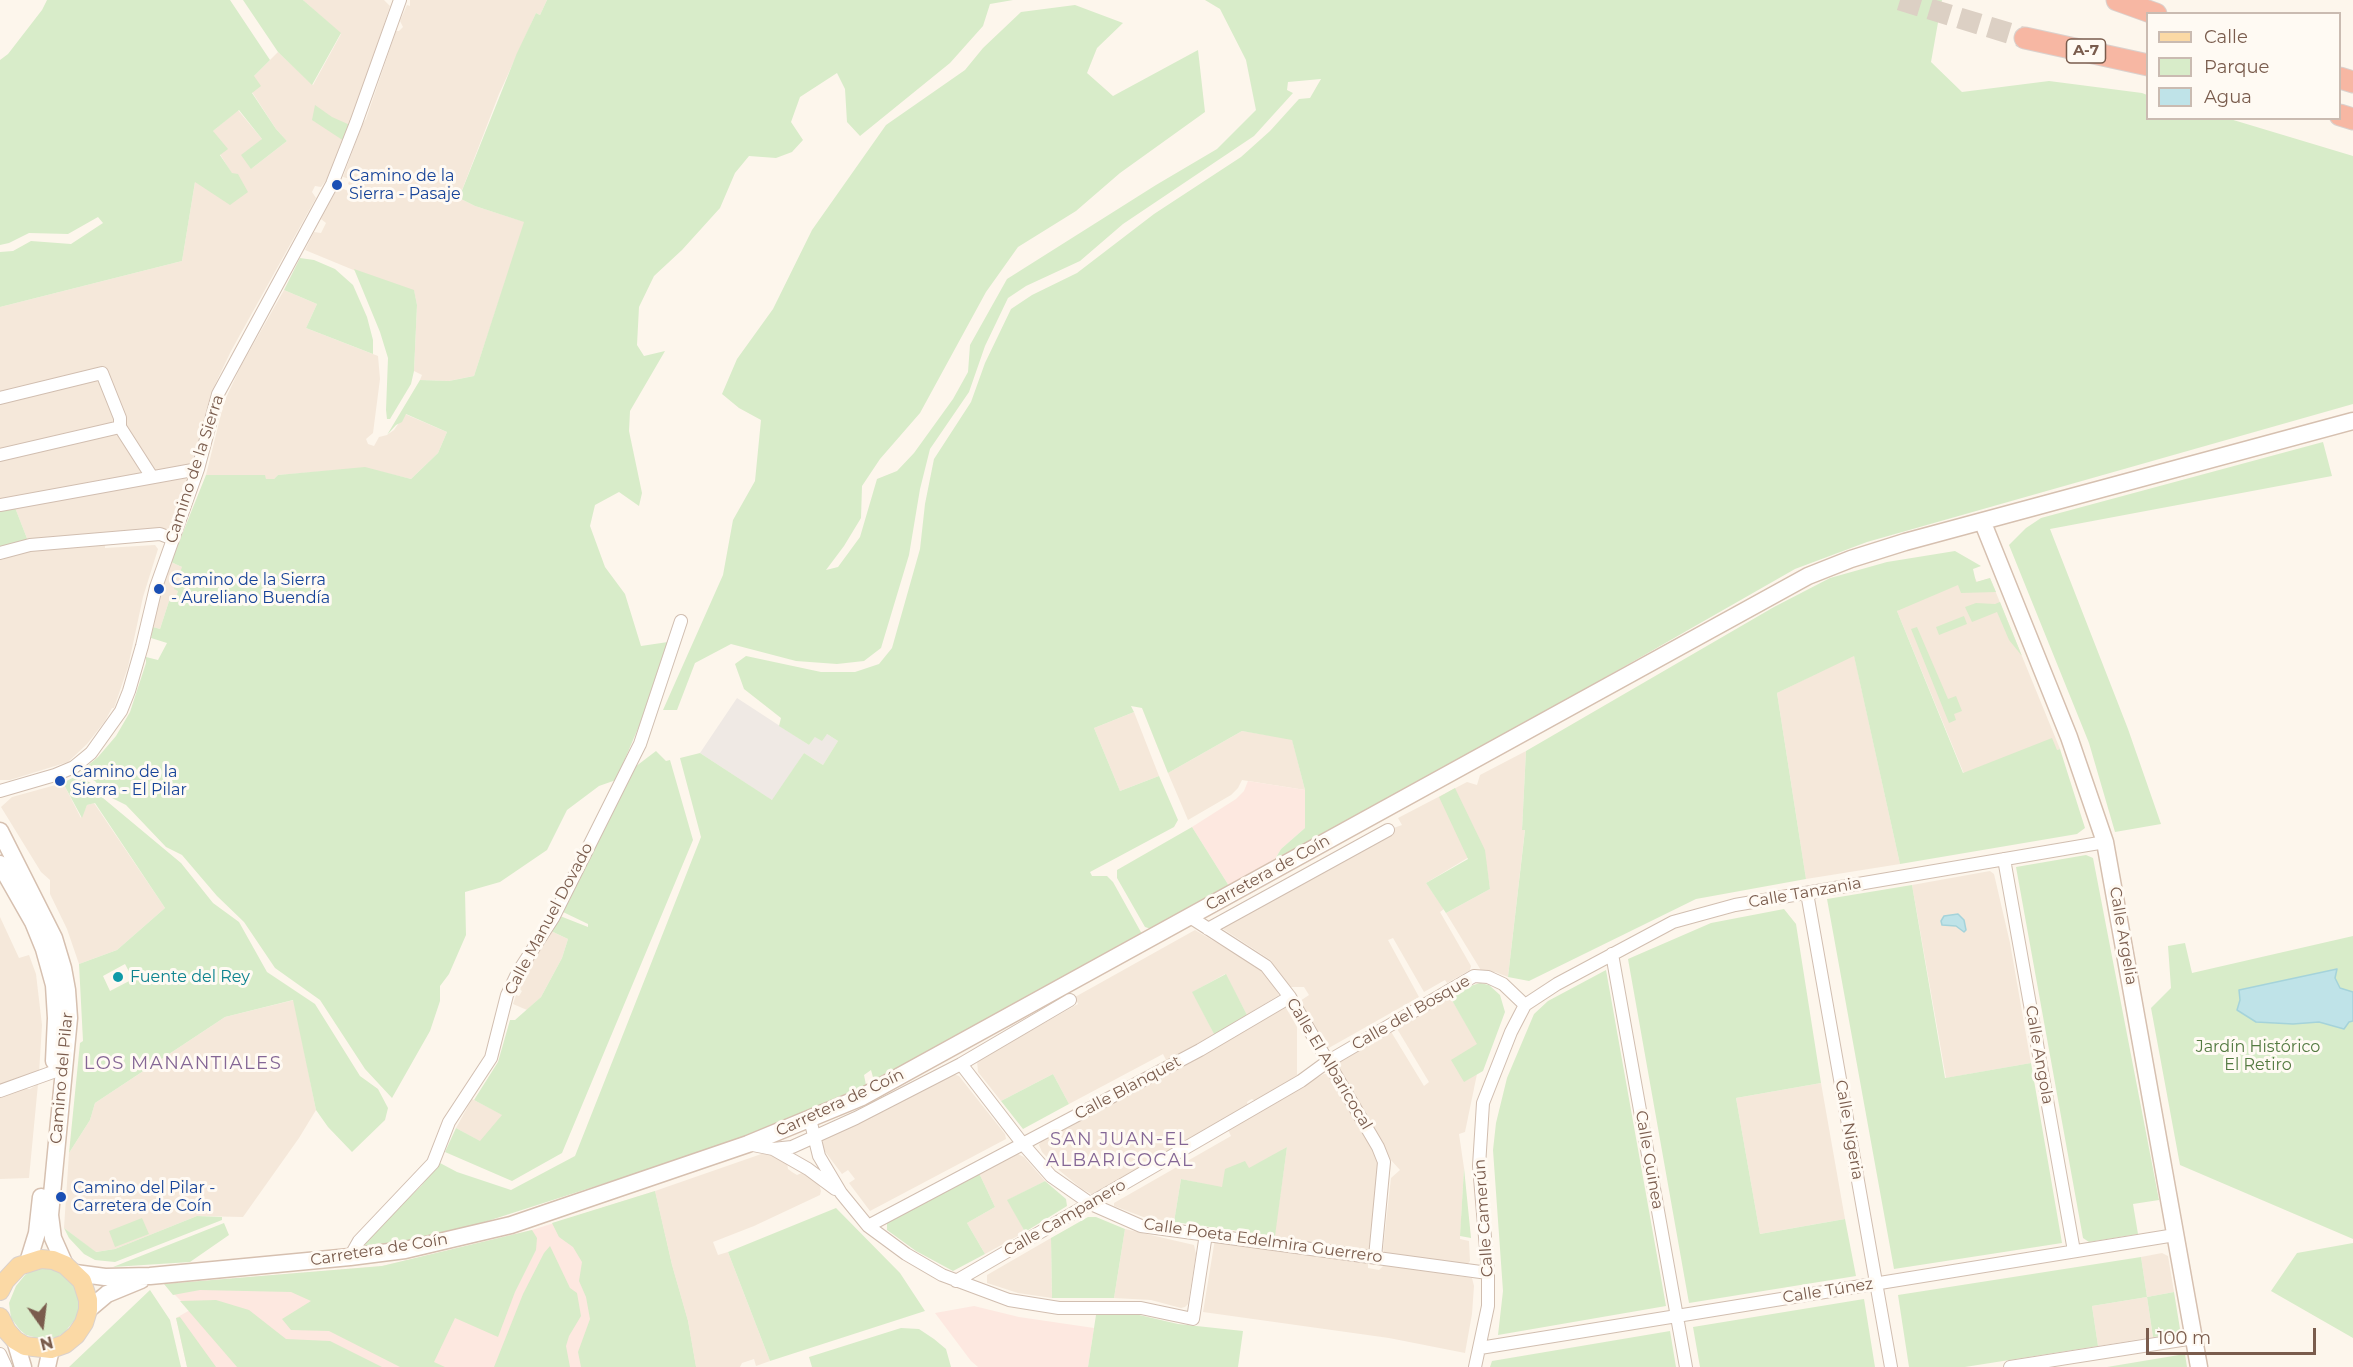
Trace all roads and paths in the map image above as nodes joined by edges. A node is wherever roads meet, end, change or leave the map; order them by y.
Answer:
1 (400, 0) edge
2 (2118, 0) edge
3 (2151, 12) edge
4 (2025, 38) tunnel mouth
5 (2146, 65) edge
6 (0, 398) edge
7 (2353, 421) edge
8 (120, 427) junction
9 (0, 454) edge
10 (198, 469) junction
11 (152, 477) junction
12 (0, 506) edge
13 (1983, 523) junction
14 (173, 539) junction
15 (0, 553) edge
16 (681, 621) dead end
17 (0, 791) edge
18 (1388, 830) dead end
19 (0, 831) edge
20 (2105, 842) junction
21 (2004, 859) junction
22 (0, 864) edge
23 (1807, 893) junction
24 (1190, 917) junction
25 (1208, 929) junction
26 (1612, 954) junction
27 (1290, 998) junction
28 (1070, 1000) dead end
29 (1525, 1005) junction
30 (1327, 1062) junction
31 (961, 1064) junction
32 (53, 1072) junction
33 (0, 1091) edge
34 (810, 1119) junction
35 (813, 1137) junction
36 (1022, 1143) junction
37 (748, 1144) junction
38 (773, 1149) junction
39 (841, 1193) junction
40 (1091, 1204) junction
41 (868, 1226) junction
42 (1206, 1234) junction
43 (2175, 1234) junction
44 (2074, 1251) junction
45 (350, 1257) junction
46 (1375, 1257) junction
47 (28, 1262) junction
48 (70, 1269) junction
49 (1488, 1273) junction
50 (150, 1276) junction
51 (956, 1281) junction
52 (1876, 1283) junction
53 (1, 1287) edge
54 (88, 1310) junction
55 (1676, 1315) junction
56 (0, 1320) edge
57 (2194, 1338) junction
58 (15, 1340) junction
59 (1480, 1348) junction
60 (51, 1349) junction
61 (0, 1354) edge
62 (6, 1367) edge
63 (23, 1367) edge
64 (47, 1367) edge
65 (1475, 1367) edge
66 (1686, 1367) edge
67 (1891, 1367) edge
68 (2010, 1367) edge
69 (2199, 1367) edge

1 - 10 street, Camino de la Sierra
2 - 3 highway
4 - 5 highway, A-7
6 - 8 street
7 - 13 street, Carretera de Coín
8 - 9 street
8 - 11 street
10 - 11 street
10 - 14 street, Camino de la Sierra
11 - 12 street
13 - 20 street, Calle Argelia
13 - 24 street, Carretera de Coín
14 - 15 street
14 - 17 street, Camino de la Sierra
16 - 45 street, Calle Manuel Dovado
18 - 25 street
19 - 48 street, Camino del Pilar
20 - 21 street, Calle Tanzania
20 - 43 street, Calle Argelia
21 - 23 street, Calle Tanzania
21 - 44 street, Calle Angola
22 - 32 street, Camino del Pilar
23 - 26 street, Calle Tanzania
23 - 52 street, Calle Nigeria
24 - 25 street, Calle El Albaricocal
24 - 34 street, Carretera de Coín
25 - 27 street, Calle El Albaricocal
26 - 29 street, Calle Tanzania
26 - 55 street, Calle Guinea
27 - 30 street, Calle El Albaricocal
27 - 36 street, Calle Blanquet
28 - 31 street, Carretera de Coín
29 - 30 street, Calle del Bosque
29 - 49 street, Calle Camerún
30 - 40 street, Calle Campanero
30 - 46 street, Calle El Albaricocal
31 - 35 street, Carretera de Coín
31 - 36 street, Calle Poeta Edelmira Guerrero
32 - 33 street
32 - 47 street, Camino del Pilar
34 - 35 street
34 - 37 street, Carretera de Coín
35 - 38 street, Carretera de Coín
35 - 39 street
36 - 40 street, Calle Poeta Edelmira Guerrero
36 - 41 street, Calle Blanquet
37 - 38 street
37 - 45 street, Carretera de Coín
38 - 39 street
39 - 41 street
40 - 42 street, Calle Poeta Edelmira Guerrero
40 - 51 street, Calle Campanero
41 - 51 street
42 - 46 street, Calle Poeta Edelmira Guerrero
42 - 51 street
43 - 44 street, Calle Túnez
43 - 57 street, Calle Argelia
44 - 52 street, Calle Túnez
45 - 50 street, Carretera de Coín
46 - 49 street, Calle Poeta Edelmira Guerrero
47 - 48 main road
47 - 53 main road
48 - 50 street, Carretera de Coín
48 - 54 main road
49 - 59 street, Calle Camerún
50 - 54 street, Carretera de Coín
52 - 55 street, Calle Túnez
52 - 67 street, Calle Nigeria
54 - 60 main road
55 - 59 street, Calle Túnez
55 - 66 street, Calle Guinea
56 - 58 main road
57 - 68 street
57 - 69 street, Calle Argelia
58 - 60 main road
58 - 63 street
59 - 65 street, Calle Camerún
60 - 64 street
61 - 62 street

